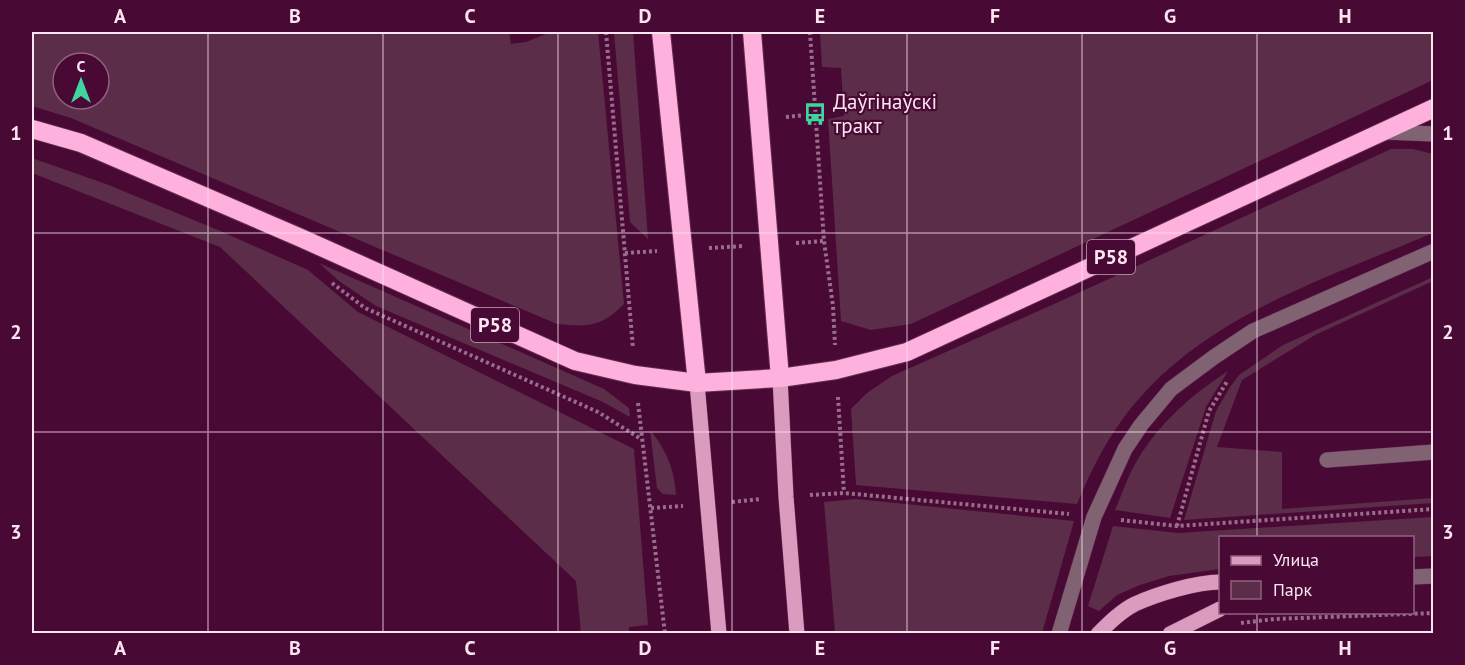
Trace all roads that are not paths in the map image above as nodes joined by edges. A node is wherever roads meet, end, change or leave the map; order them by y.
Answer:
1 (661, 32) edge
2 (752, 32) edge
3 (1434, 108) edge
4 (32, 129) edge
5 (1379, 132) junction
6 (1434, 134) edge
7 (1434, 251) edge
8 (780, 378) junction
9 (697, 382) junction
10 (1434, 453) edge
11 (1328, 460) dead end
12 (1434, 576) edge
13 (1414, 577) edge
14 (1219, 582) edge
15 (1219, 610) edge
16 (719, 633) edge
17 (797, 633) edge
18 (1059, 633) edge
19 (1098, 633) edge
20 (1170, 633) edge

1 - 9 highway
2 - 8 highway
3 - 5 highway, Р58
4 - 9 highway, Р58
5 - 6 street
5 - 8 highway, Р58
7 - 18 street
8 - 9 highway, Р58
8 - 17 main road
9 - 16 main road
10 - 11 street
12 - 13 street
14 - 19 main road
15 - 20 main road

